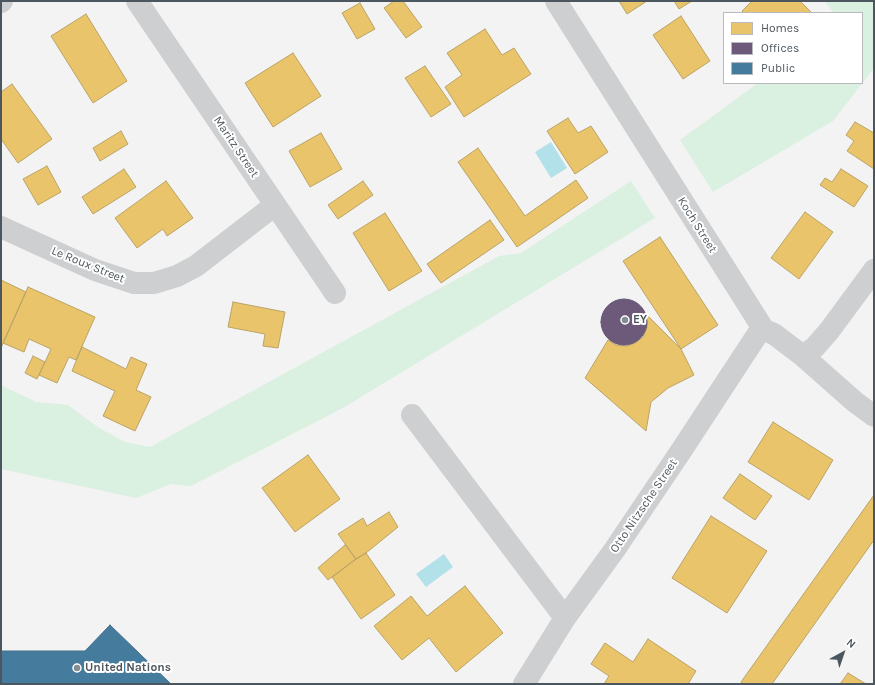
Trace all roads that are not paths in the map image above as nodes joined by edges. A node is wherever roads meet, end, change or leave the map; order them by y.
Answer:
1 (137, 1) edge
2 (556, 1) edge
3 (275, 205) junction
4 (1, 227) edge
5 (874, 270) edge
6 (335, 293) dead end
7 (764, 330) junction
8 (803, 356) junction
9 (412, 415) dead end
10 (874, 416) edge
11 (564, 618) junction
12 (524, 684) edge

1 - 3 street, Maritz Street
2 - 7 street, Koch Street
3 - 4 street, Le Roux Street
3 - 6 street, Maritz Street
5 - 8 street
7 - 8 street, Koch Street
7 - 11 street, Otto Nitzsche Street
8 - 10 street, Koch Street
9 - 11 street
11 - 12 street, Otto Nitzsche Street

